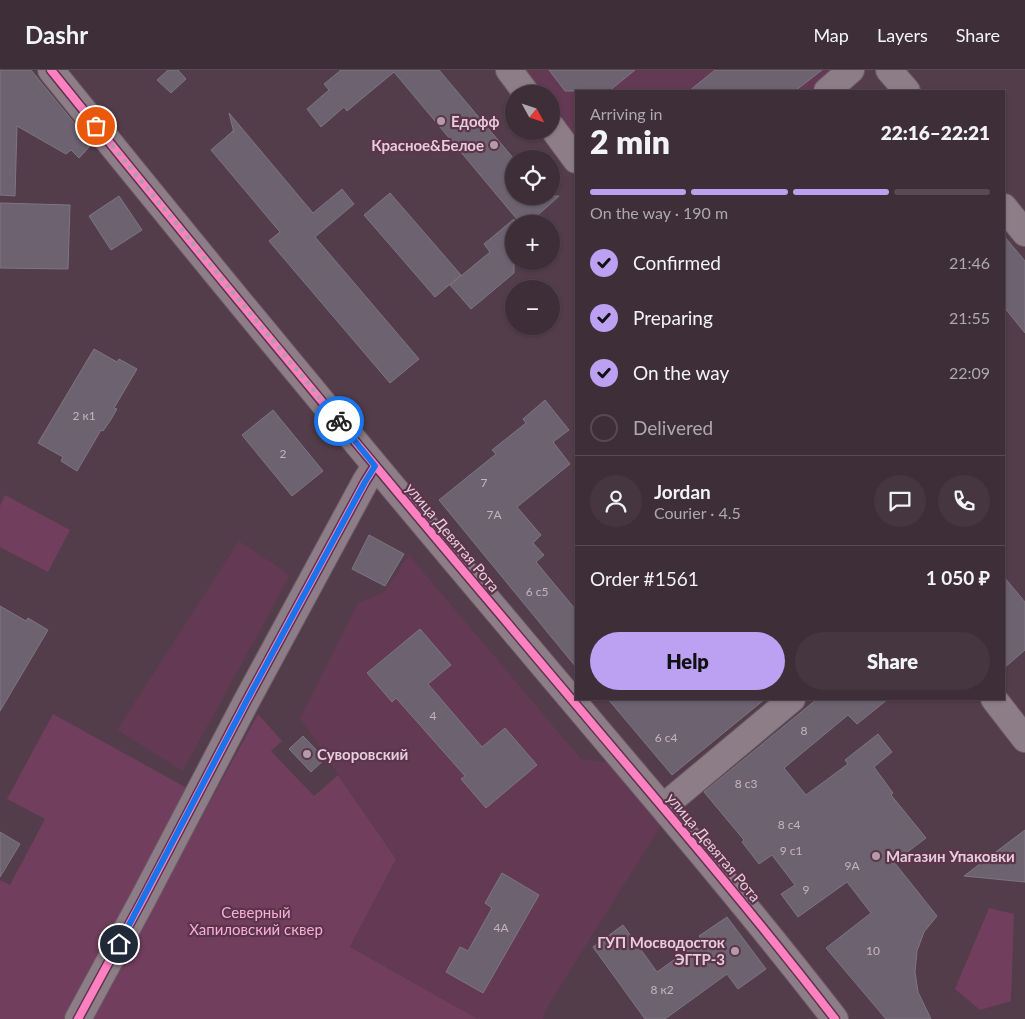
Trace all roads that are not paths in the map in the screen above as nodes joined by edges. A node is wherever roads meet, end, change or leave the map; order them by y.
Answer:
1 (51, 70) edge
2 (509, 70) edge
3 (851, 70) edge
4 (889, 70) edge
5 (520, 85) edge
6 (827, 90) edge
7 (906, 90) edge
8 (560, 138) edge
9 (575, 159) edge
10 (1005, 208) edge
11 (1025, 233) edge
12 (375, 466) junction
13 (791, 700) edge
14 (995, 700) edge
15 (1025, 739) edge
16 (663, 807) junction
17 (78, 1019) edge
18 (836, 1019) edge

1 - 12 street, улица Девятая Рота
2 - 5 street
3 - 6 street
4 - 7 street
8 - 9 street
10 - 11 street
12 - 16 street, улица Девятая Рота
12 - 17 street
13 - 16 street
14 - 15 street
16 - 18 street, улица Девятая Рота

